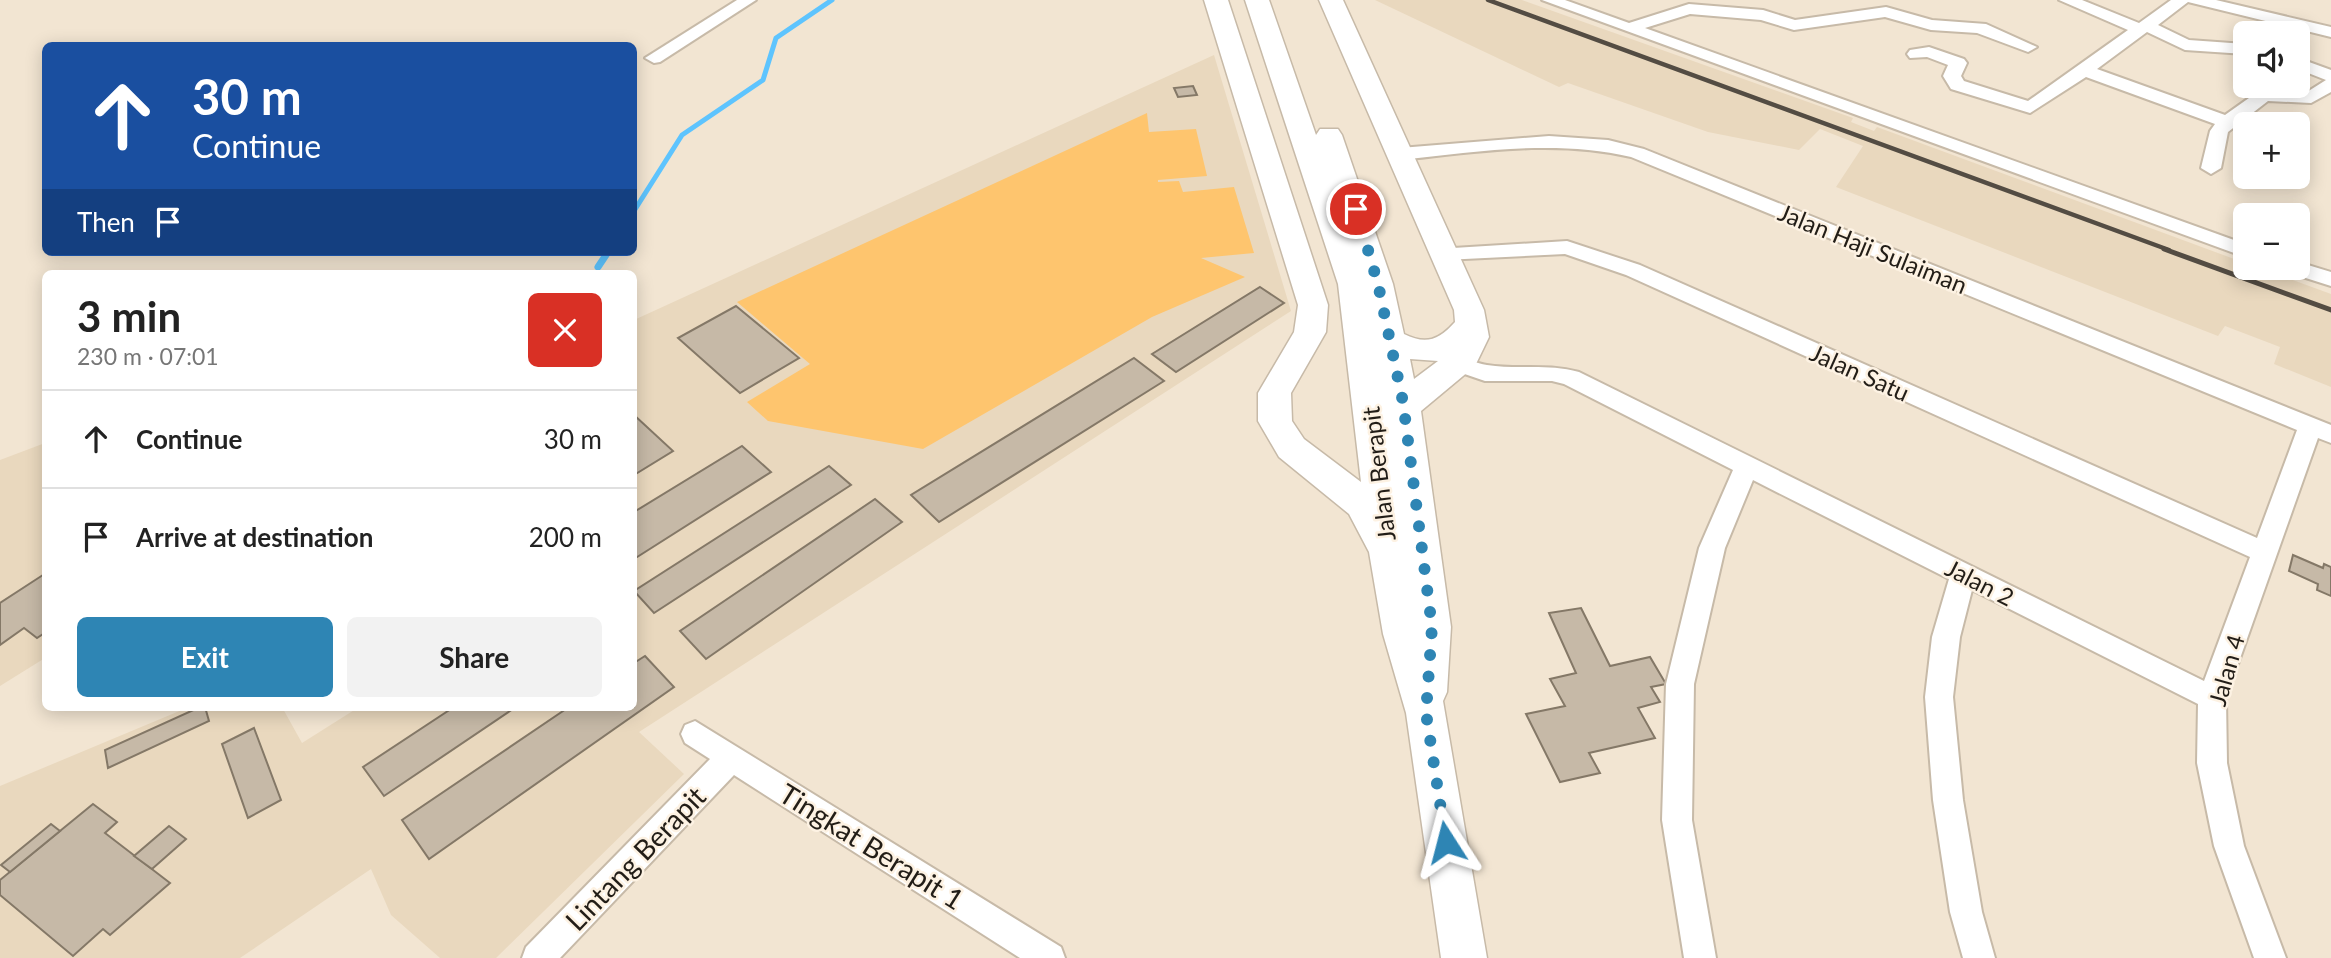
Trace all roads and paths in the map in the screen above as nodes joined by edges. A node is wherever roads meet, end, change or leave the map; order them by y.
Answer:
1 (748, 0) edge
2 (1216, 0) edge
3 (1256, 0) edge
4 (1279, 0) edge
5 (1331, 0) edge
6 (1550, 0) edge
7 (2067, 0) edge
8 (2184, 0) edge
9 (1684, 5) edge
10 (1629, 27) junction
11 (2143, 27) junction
12 (2331, 32) edge
13 (2028, 47) dead end
14 (2233, 48) edge
15 (1916, 54) dead end
16 (654, 58) dead end
17 (2310, 68) edge
18 (2081, 69) junction
19 (2331, 76) edge
20 (2331, 84) edge
21 (2227, 122) junction
22 (1400, 154) junction
23 (2211, 168) dead end
24 (2233, 247) edge
25 (1444, 254) junction
26 (2310, 272) edge
27 (2331, 279) edge
28 (1366, 284) junction
29 (1471, 323) junction
30 (1389, 339) junction
31 (1458, 364) junction
32 (1403, 408) junction
33 (2320, 430) edge
34 (1375, 444) junction
35 (1295, 453) junction
36 (1747, 466) junction
37 (2264, 552) junction
38 (1389, 569) junction
39 (1963, 574) junction
40 (2212, 698) junction
41 (1426, 713) junction
42 (695, 734) dead end
43 (732, 757) junction
44 (538, 958) edge
45 (1049, 958) edge
46 (1464, 958) edge
47 (1700, 958) edge
48 (1979, 958) edge
49 (2270, 958) edge

1 - 16 street
2 - 35 main road
3 - 28 main road, Jalan Berapit
4 - 28 main road
5 - 22 main road
6 - 10 street
7 - 11 street
8 - 11 street
8 - 12 street
9 - 10 street
9 - 13 street
10 - 24 street
11 - 14 street
11 - 18 street
15 - 18 street
17 - 19 street
18 - 21 street
20 - 21 street
21 - 23 street
22 - 25 main road
22 - 33 street, Jalan Haji Sulaiman
25 - 29 main road
25 - 37 street, Jalan Satu
26 - 27 street
28 - 30 main road
28 - 34 main road, Jalan Berapit
29 - 30 main road
29 - 31 main road
30 - 32 main road
31 - 32 main road
31 - 36 street, Jalan 2
32 - 41 main road
33 - 37 street, Jalan 4
34 - 35 main road
34 - 38 main road, Jalan Berapit
35 - 38 main road
36 - 39 street, Jalan 2
36 - 47 street
37 - 40 street, Jalan 4
38 - 41 main road, Jalan Berapit
39 - 40 street, Jalan 2
39 - 48 street
40 - 49 street, Jalan 4
41 - 46 main road, Jalan Berapit
42 - 43 street, Tingkat Berapit 1
43 - 44 street, Lintang Berapit
43 - 45 street, Tingkat Berapit 1

